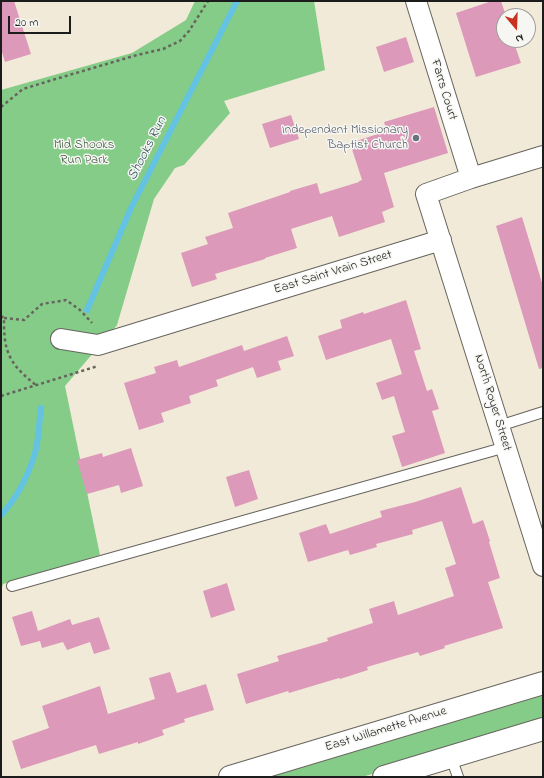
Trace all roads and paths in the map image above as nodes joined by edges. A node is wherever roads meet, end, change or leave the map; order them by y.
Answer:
1 (208, 1) edge
2 (416, 1) edge
3 (1, 107) edge
4 (543, 156) edge
5 (471, 178) junction
6 (441, 240) junction
7 (3, 317) edge
8 (61, 339) dead end
9 (98, 344) junction
10 (103, 365) dead end
11 (37, 386) junction
12 (1, 396) edge
13 (543, 412) edge
14 (499, 426) junction
15 (506, 447) junction
16 (543, 566) edge
17 (12, 586) dead end
18 (543, 682) edge
19 (543, 729) edge
20 (451, 756) junction
21 (230, 777) edge
22 (384, 777) edge
23 (458, 777) edge

1 - 3 path
2 - 5 street, Farrs Court
4 - 5 street
5 - 6 street
6 - 9 street, East Saint Vrain Street
6 - 14 street, North Royer Street
7 - 9 path
7 - 11 path
8 - 9 street, East Saint Vrain Street
10 - 11 path
11 - 12 path
13 - 14 lane
14 - 15 street, North Royer Street
15 - 16 street, North Royer Street
15 - 17 lane
18 - 21 street, East Willamette Avenue
19 - 20 street
20 - 22 street
20 - 23 lane

